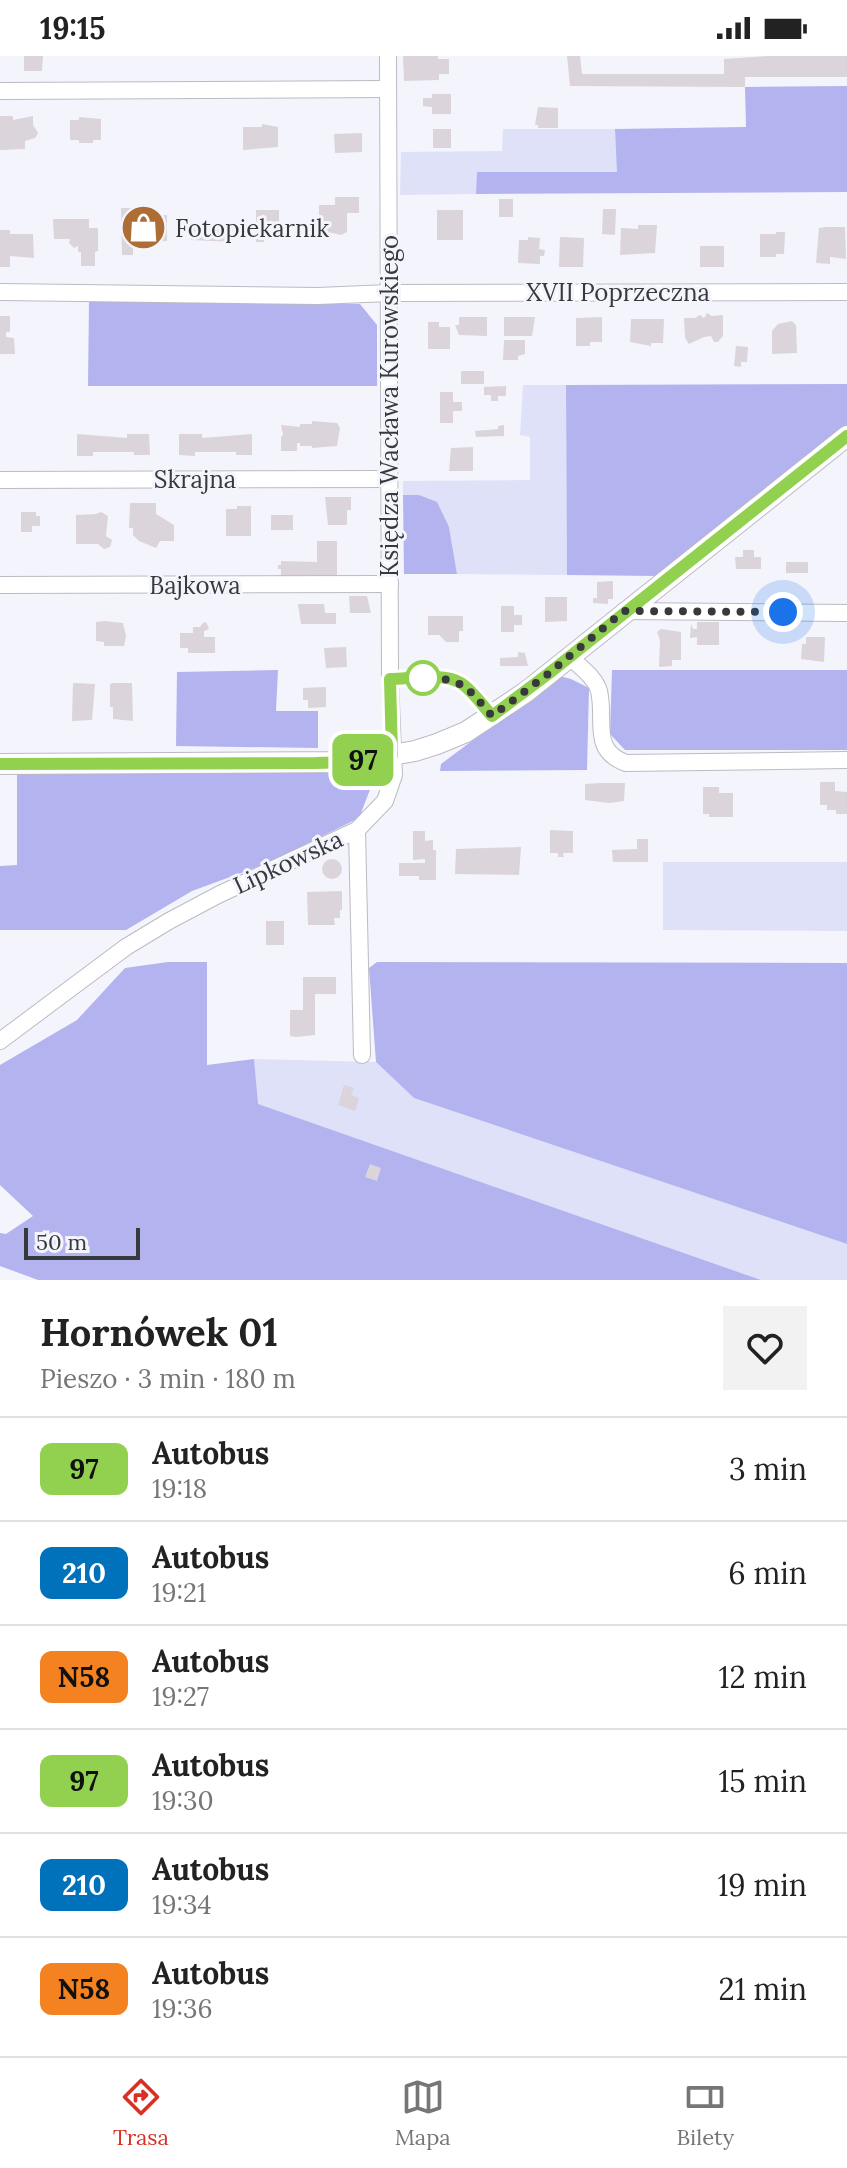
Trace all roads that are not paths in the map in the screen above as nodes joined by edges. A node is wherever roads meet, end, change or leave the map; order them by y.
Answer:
1 (388, 56) edge
2 (388, 89) junction
3 (0, 91) edge
4 (0, 292) edge
5 (847, 292) edge
6 (389, 293) junction
7 (847, 436) edge
8 (390, 479) junction
9 (0, 480) edge
10 (390, 584) junction
11 (0, 585) edge
12 (624, 611) junction
13 (847, 613) edge
14 (570, 657) junction
15 (390, 679) junction
16 (492, 716) junction
17 (392, 756) junction
18 (847, 760) edge
19 (0, 764) edge
20 (357, 830) junction
21 (0, 1041) edge
22 (362, 1055) dead end

1 - 2 street, Księdza Wacława Kurowskiego
2 - 3 street
2 - 6 street, Księdza Wacława Kurowskiego
4 - 6 street, XVII Poprzeczna
5 - 6 street, XVII Poprzeczna
6 - 8 street, Księdza Wacława Kurowskiego
7 - 12 street
8 - 9 street, Skrajna
8 - 10 street, Księdza Wacława Kurowskiego
10 - 11 street, Bajkowa
10 - 15 street, Księdza Wacława Kurowskiego
12 - 13 street
12 - 14 street
14 - 16 street
14 - 18 street
15 - 16 lane
15 - 17 street, Księdza Wacława Kurowskiego
16 - 17 street
17 - 19 street
17 - 20 street, Lipkowska
20 - 21 street, Lipkowska
20 - 22 street

